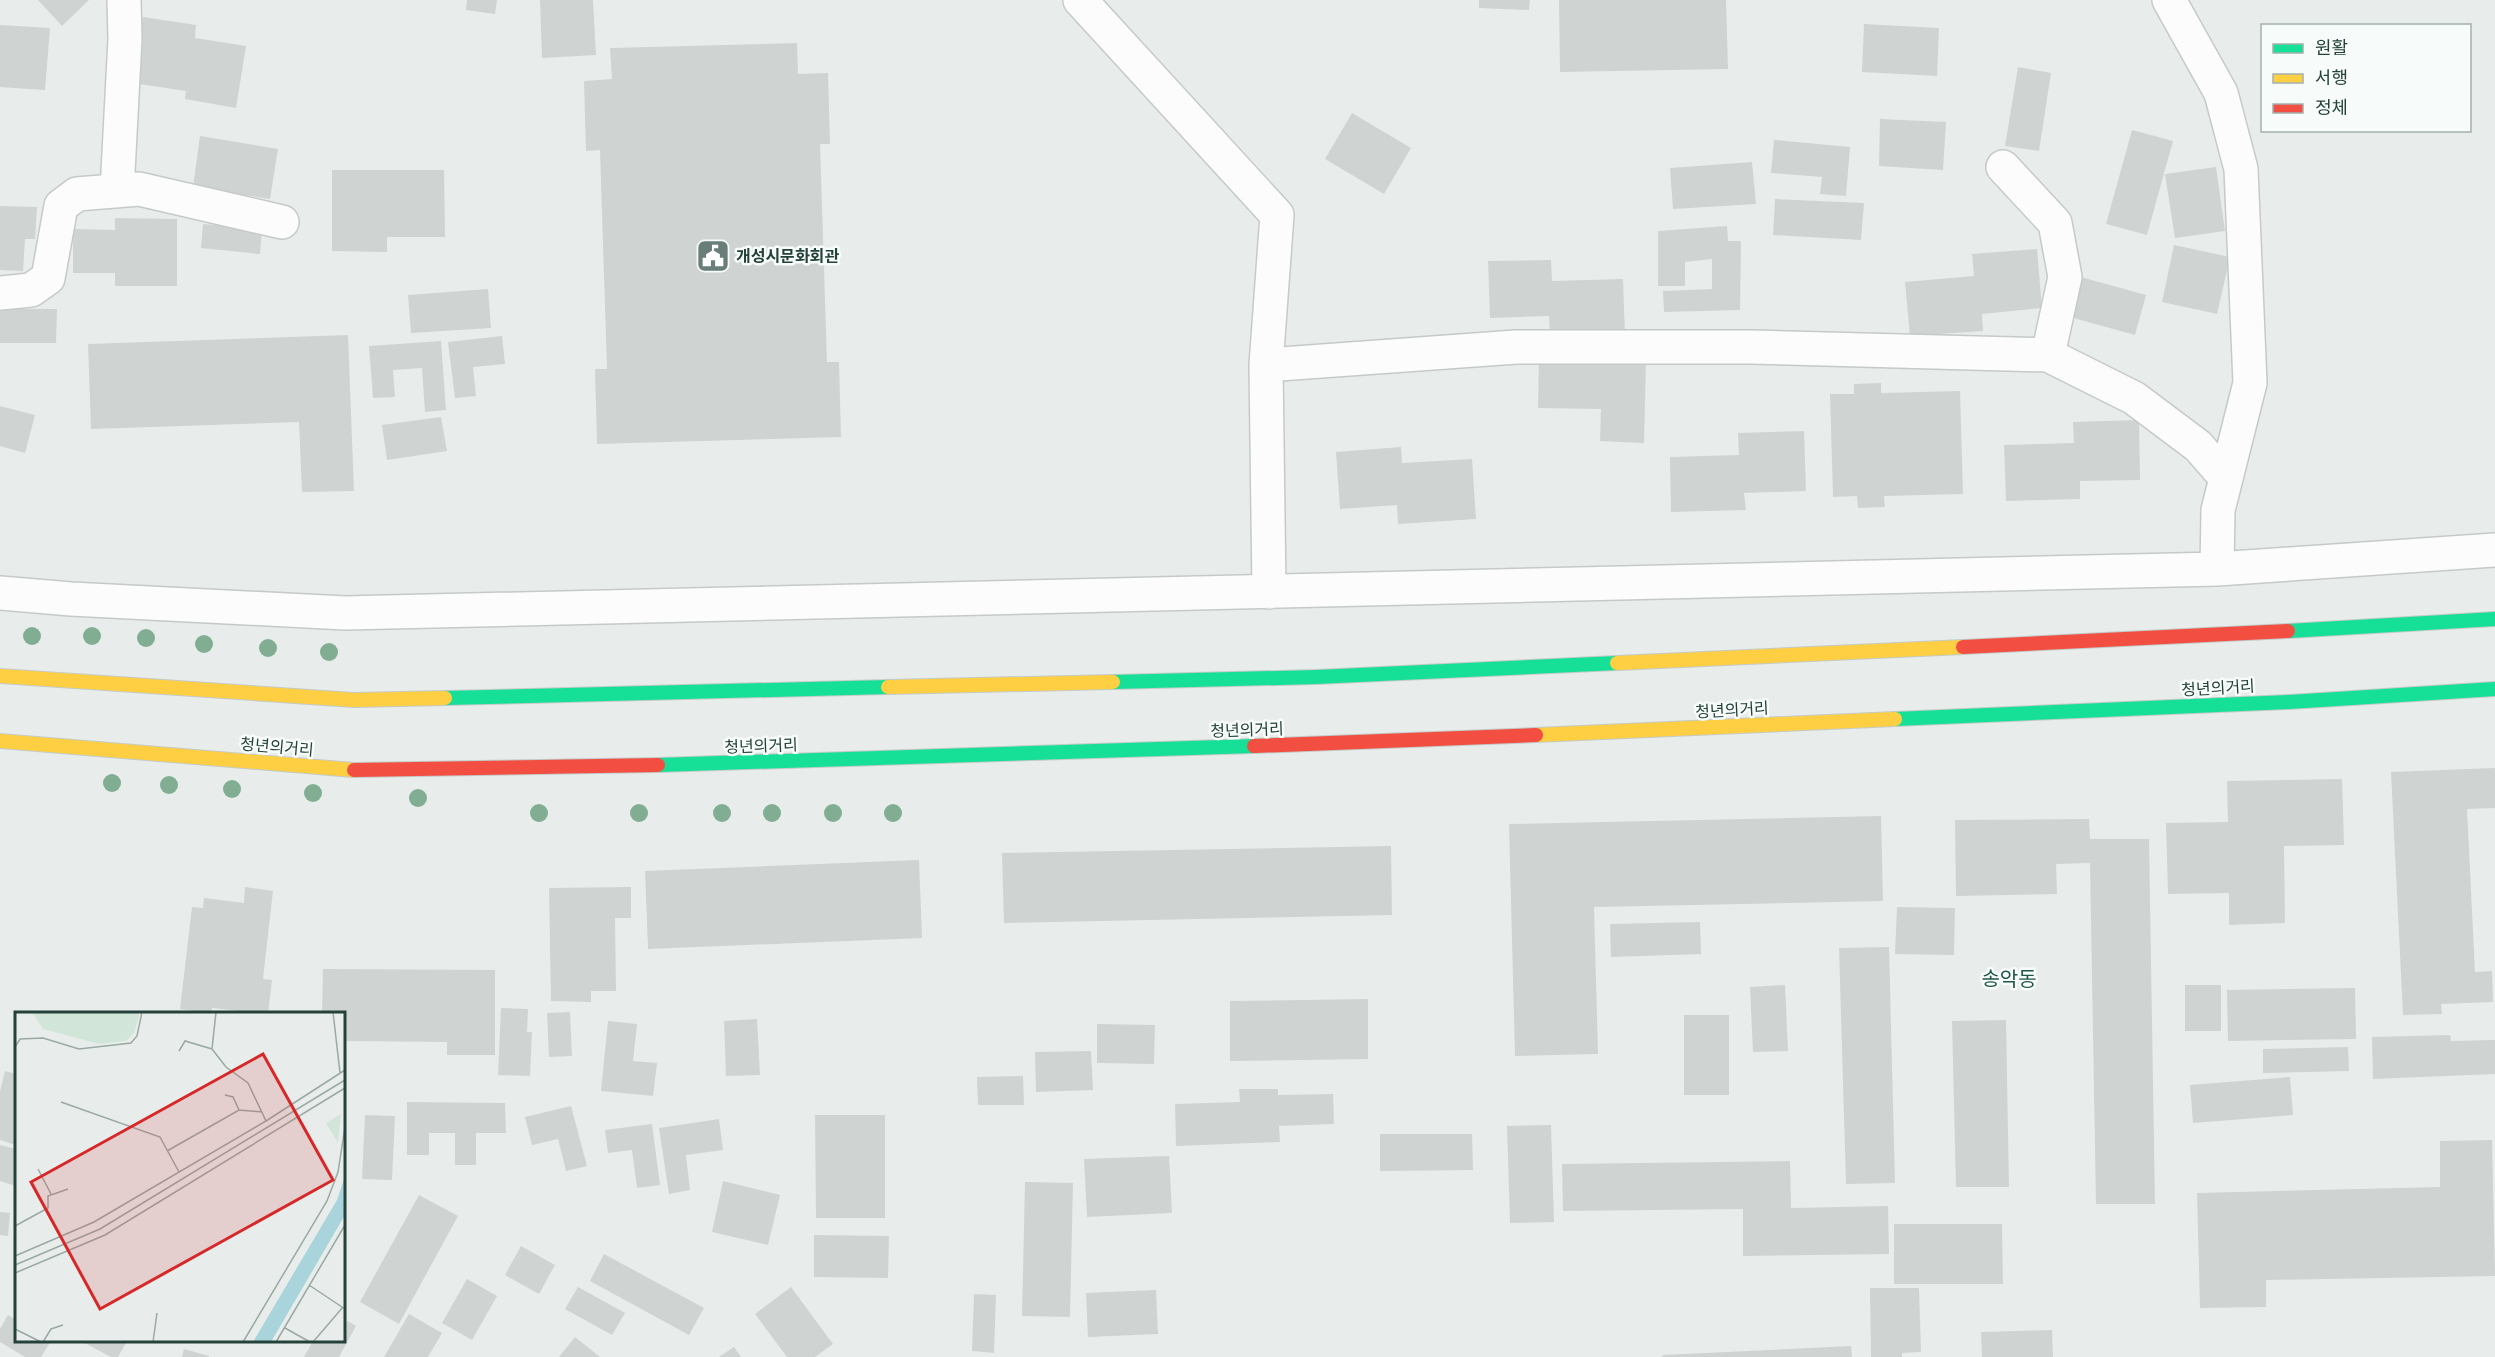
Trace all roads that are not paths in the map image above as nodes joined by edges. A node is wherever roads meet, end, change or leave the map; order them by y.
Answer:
1 (124, 0) edge
2 (1080, 0) edge
3 (2169, 0) edge
4 (2003, 167) dead end
5 (117, 191) junction
6 (282, 222) dead end
7 (0, 293) edge
8 (2048, 355) junction
9 (1266, 366) junction
10 (2226, 478) junction
11 (2495, 550) edge
12 (2217, 569) junction
13 (1269, 592) junction
14 (0, 593) edge
15 (2495, 619) edge
16 (0, 676) edge
17 (2495, 689) edge
18 (0, 741) edge

1 - 5 street
2 - 9 street
3 - 10 street
4 - 8 street
5 - 6 street
5 - 7 street
8 - 9 street
8 - 10 street
9 - 13 street
10 - 12 street
11 - 12 street
12 - 13 street
13 - 14 street
15 - 16 main road
17 - 18 main road, 청년의거리

